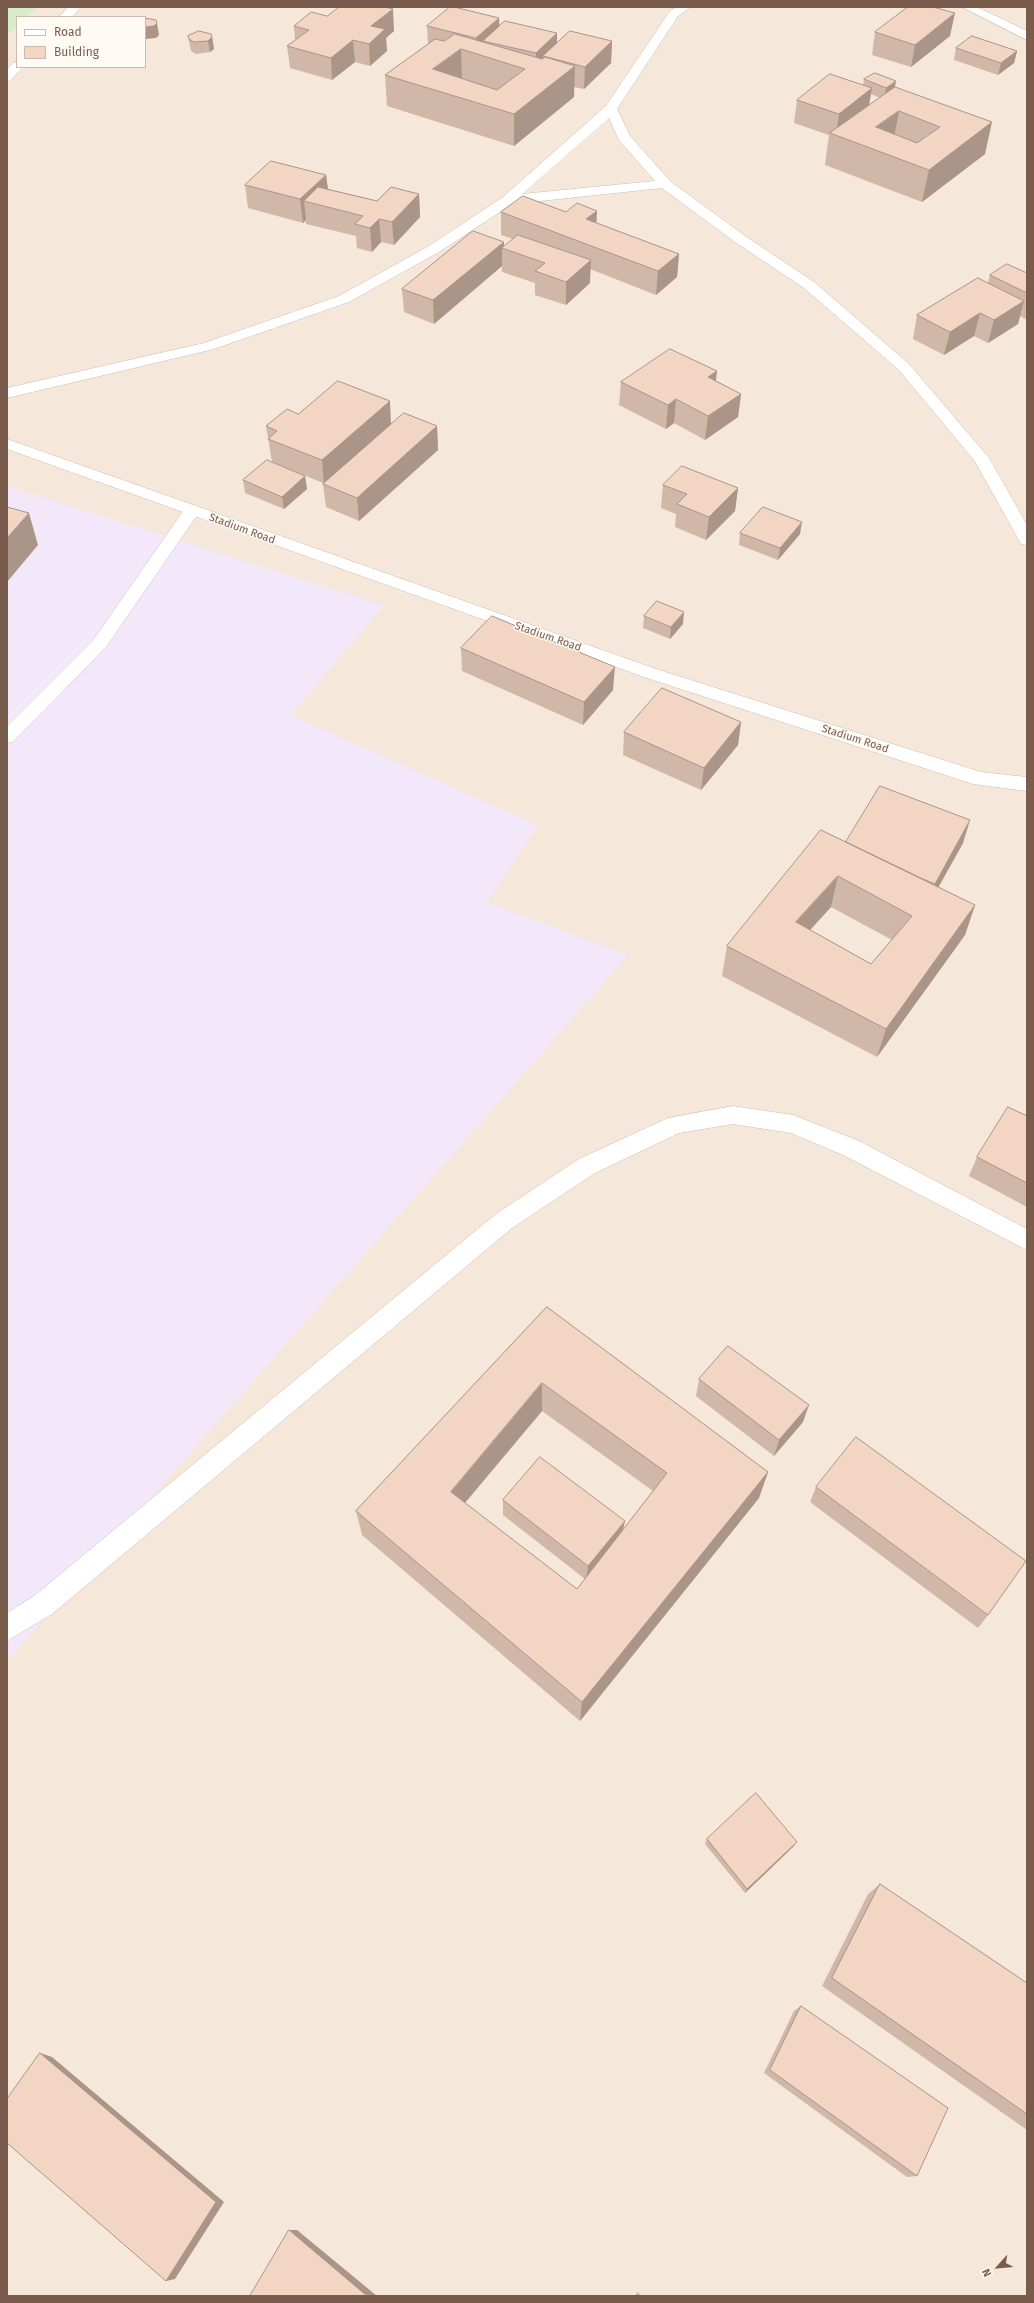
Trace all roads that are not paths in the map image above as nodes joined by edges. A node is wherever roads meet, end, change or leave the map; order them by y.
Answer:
1 (75, 7) edge
2 (685, 7) edge
3 (968, 7) edge
4 (66, 16) edge
5 (1009, 26) junction
6 (1027, 28) edge
7 (1027, 36) edge
8 (16, 67) edge
9 (7, 77) edge
10 (611, 109) junction
11 (665, 184) junction
12 (508, 200) junction
13 (7, 393) edge
14 (7, 444) edge
15 (192, 511) junction
16 (1027, 540) edge
17 (7, 737) edge
18 (1027, 784) edge
19 (1027, 1240) edge
20 (7, 1628) edge

1 - 4 street
2 - 10 street
3 - 5 street
5 - 6 street
5 - 7 street
8 - 9 street
10 - 11 street
10 - 12 street
11 - 12 street
11 - 16 street
12 - 13 street
14 - 15 street, Stadium Road
15 - 17 street
15 - 18 street, Stadium Road
19 - 20 street

